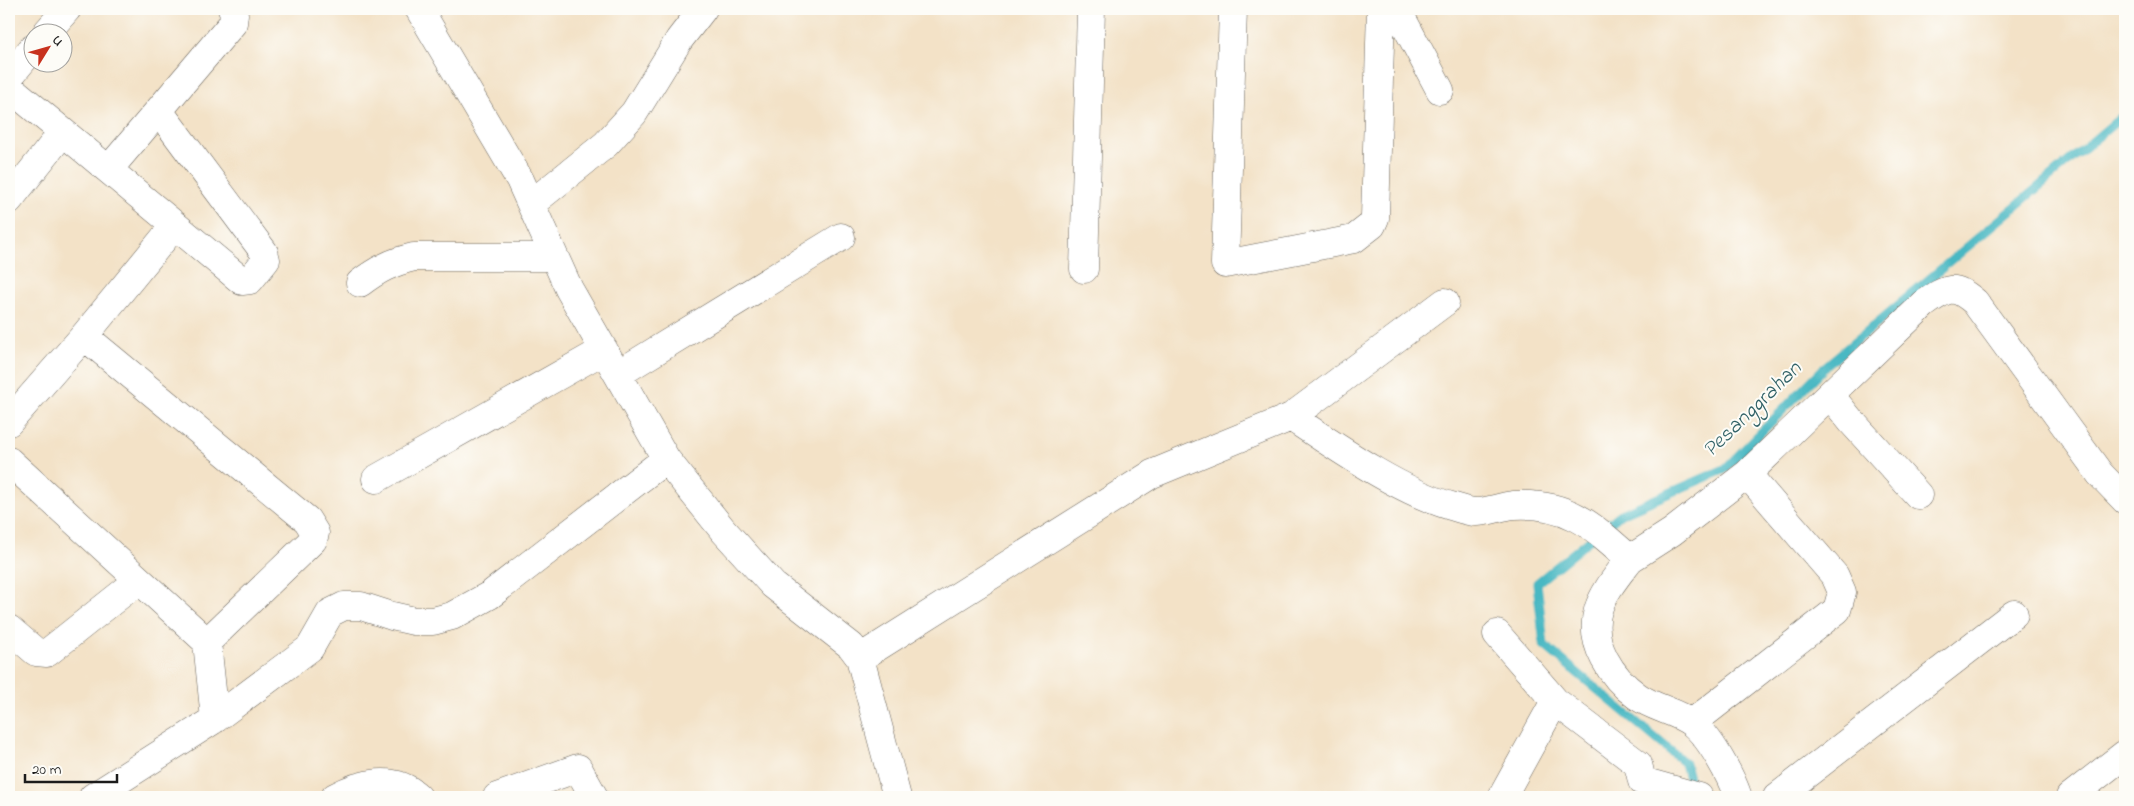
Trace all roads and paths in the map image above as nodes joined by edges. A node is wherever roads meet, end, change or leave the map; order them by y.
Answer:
1 (67, 9) edge
2 (232, 9) edge
3 (419, 9) edge
4 (703, 9) edge
5 (1091, 9) edge
6 (1233, 9) edge
7 (1381, 9) edge
8 (1397, 9) edge
9 (56, 22) edge
10 (22, 62) edge
11 (9, 77) edge
12 (9, 87) edge
13 (1440, 90) dead end
14 (159, 111) junction
15 (63, 132) junction
16 (109, 169) junction
17 (9, 200) edge
18 (531, 204) junction
19 (176, 225) junction
20 (842, 237) dead end
21 (554, 257) junction
22 (1084, 269) dead end
23 (360, 283) dead end
24 (1445, 302) dead end
25 (84, 336) junction
26 (604, 350) junction
27 (618, 374) junction
28 (1830, 395) junction
29 (1292, 417) junction
30 (9, 422) edge
31 (666, 460) junction
32 (9, 461) edge
33 (1748, 474) junction
34 (376, 478) dead end
35 (1918, 495) dead end
36 (2125, 500) edge
37 (1620, 550) junction
38 (139, 580) junction
39 (2014, 614) dead end
40 (9, 630) edge
41 (1497, 634) dead end
42 (207, 642) junction
43 (860, 658) junction
44 (1555, 701) junction
45 (215, 719) junction
46 (1692, 723) junction
47 (2125, 754) edge
48 (1636, 789) edge
49 (93, 797) edge
50 (335, 797) edge
51 (418, 797) edge
52 (498, 797) edge
53 (594, 797) edge
54 (897, 797) edge
55 (1502, 797) edge
56 (1699, 797) edge
57 (1738, 797) edge
58 (1777, 797) edge
59 (2070, 797) edge

1 - 9 street
2 - 14 street
3 - 18 street
4 - 18 street
5 - 22 street
6 - 7 street
8 - 13 street
10 - 11 street
12 - 15 street
14 - 16 street
14 - 19 street
15 - 16 street
15 - 17 street
16 - 19 street
18 - 21 street
19 - 25 street
20 - 27 street
21 - 23 street
21 - 26 street
24 - 29 street
25 - 30 street
25 - 42 street
26 - 27 street
26 - 34 street
27 - 31 street
28 - 33 street
28 - 35 street
28 - 36 street
29 - 37 street
29 - 43 street
31 - 43 street
31 - 45 street
32 - 38 street
33 - 37 street
33 - 46 street
37 - 46 street
38 - 40 street
38 - 42 street
39 - 58 street
41 - 44 street
42 - 45 street
43 - 54 street
44 - 48 street
44 - 55 street
45 - 49 street
46 - 57 street
47 - 59 street
48 - 56 street
50 - 51 street
52 - 53 street

